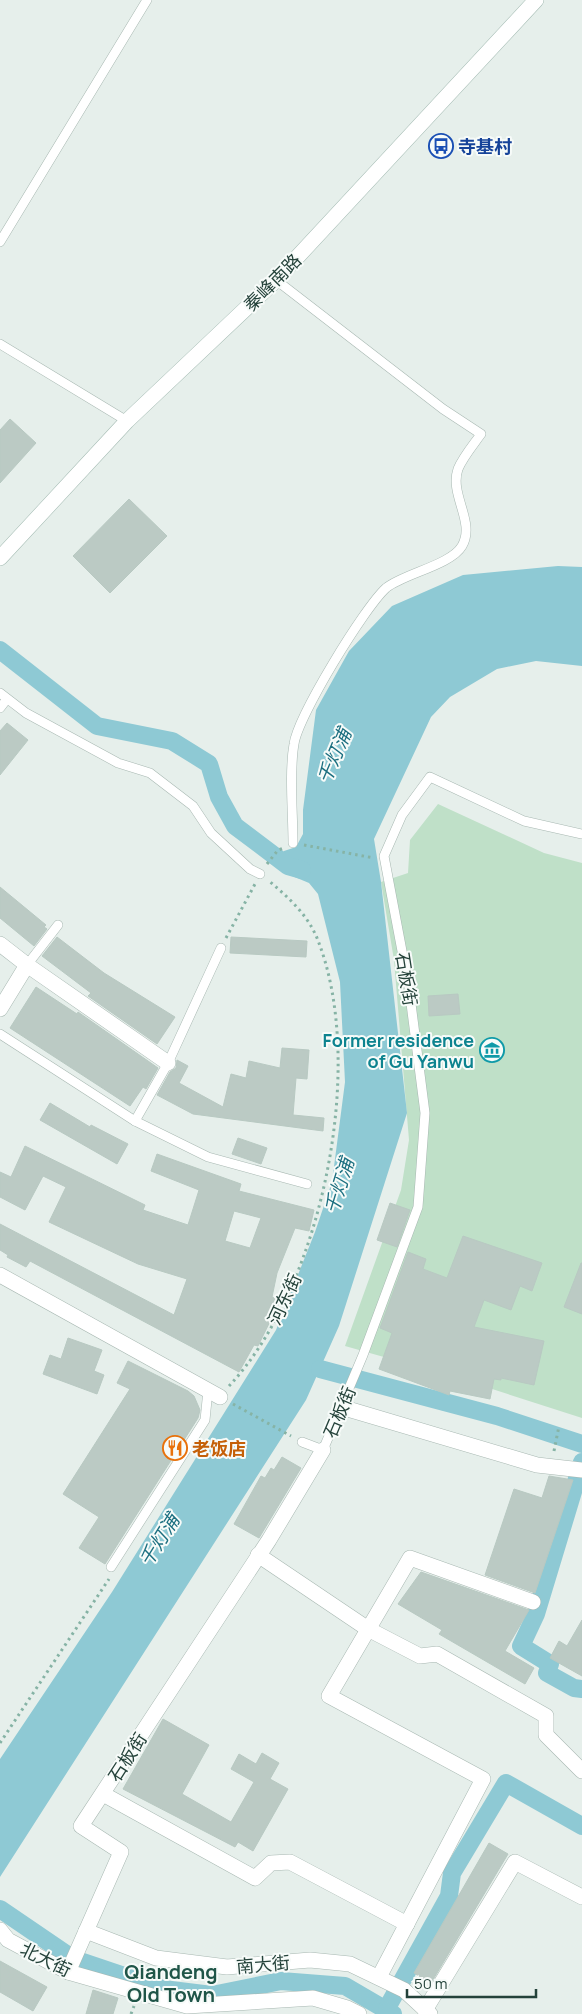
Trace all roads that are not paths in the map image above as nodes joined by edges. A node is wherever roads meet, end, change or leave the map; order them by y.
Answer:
1 (147, 0) edge
2 (536, 0) edge
3 (0, 242) edge
4 (276, 280) junction
5 (0, 344) edge
6 (127, 421) junction
7 (0, 558) edge
8 (4, 696) edge
9 (0, 708) edge
10 (582, 834) edge
11 (295, 844) road end
12 (262, 871) road end
13 (58, 925) dead end
14 (0, 944) edge
15 (221, 948) road end
16 (27, 965) junction
17 (0, 1009) edge
18 (0, 1034) edge
19 (168, 1064) junction
20 (135, 1121) junction
21 (307, 1184) dead end
22 (0, 1276) edge
23 (214, 1393) joint
24 (343, 1401) junction
25 (302, 1442) road end
26 (323, 1450) junction
27 (577, 1470) edge
28 (258, 1555) junction
29 (111, 1567) dead end
30 (533, 1602) dead end
31 (368, 1629) junction
32 (582, 1771) edge
33 (102, 1794) junction
34 (582, 1897) edge
35 (407, 1924) junction
36 (0, 1930) edge
37 (86, 1931) junction
38 (68, 1972) junction
39 (392, 1983) junction
40 (428, 2012) edge
41 (359, 2014) edge

1 - 3 lane
2 - 4 street, 秦峰南路
4 - 6 street, 秦峰南路
4 - 11 lane
5 - 6 lane
6 - 7 street, 秦峰南路
8 - 9 lane
8 - 12 lane
10 - 24 lane, 石板街
13 - 16 lane
14 - 16 street
15 - 19 lane
16 - 17 street
16 - 19 street
18 - 20 lane
19 - 20 lane
20 - 21 lane
22 - 23 street
23 - 29 lane
24 - 26 lane, 石板街
24 - 27 street
25 - 26 lane
26 - 28 street, 石板街
28 - 31 street
28 - 33 street, 石板街
30 - 31 street
31 - 32 street
31 - 35 street
33 - 35 street
33 - 37 street, 石板街
34 - 40 street
35 - 39 street
36 - 38 street, 北大街
37 - 38 street, 石板街
37 - 39 street, 南大街
38 - 41 street, 北大街
39 - 40 street, 南大街

